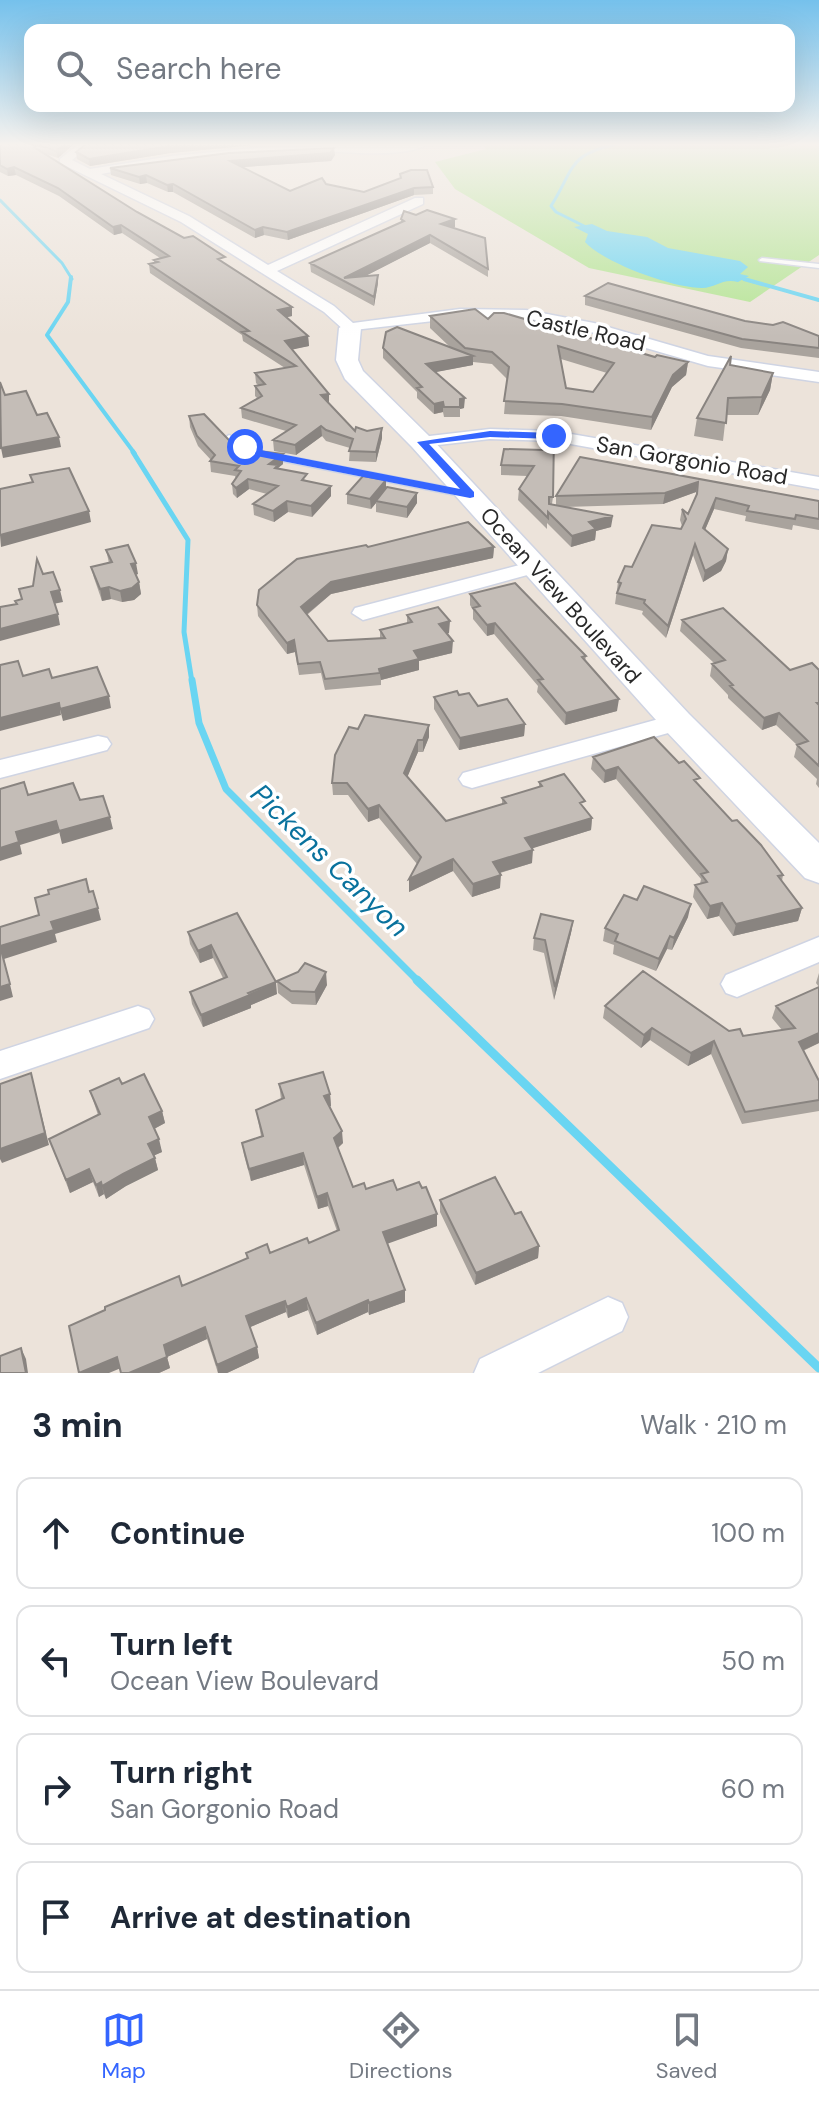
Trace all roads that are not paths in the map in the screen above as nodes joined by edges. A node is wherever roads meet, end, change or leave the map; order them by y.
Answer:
1 (161, 208) edge
2 (403, 208) edge
3 (762, 260) dead end
4 (819, 266) edge
5 (267, 270) junction
6 (350, 328) junction
7 (819, 377) edge
8 (229, 438) edge
9 (421, 442) junction
10 (819, 483) edge
11 (470, 495) junction
12 (535, 567) junction
13 (363, 613) dead end
14 (677, 722) junction
15 (98, 744) dead end
16 (0, 769) edge
17 (472, 779) dead end
18 (819, 868) edge
19 (819, 949) edge
20 (737, 984) dead end
21 (138, 1019) dead end
22 (0, 1065) edge
23 (608, 1317) dead end
24 (494, 1373) edge

1 - 5 street
2 - 5 street
3 - 4 lane
5 - 6 street
6 - 7 street, Castle Road
6 - 9 street, Ocean View Boulevard
8 - 11 lane
9 - 10 street, San Gorgonio Road
9 - 11 street, Ocean View Boulevard
11 - 12 street, Ocean View Boulevard
12 - 13 street
12 - 14 street, Ocean View Boulevard
14 - 17 street
14 - 18 street, Ocean View Boulevard
15 - 16 street
19 - 20 street
21 - 22 street
23 - 24 street

